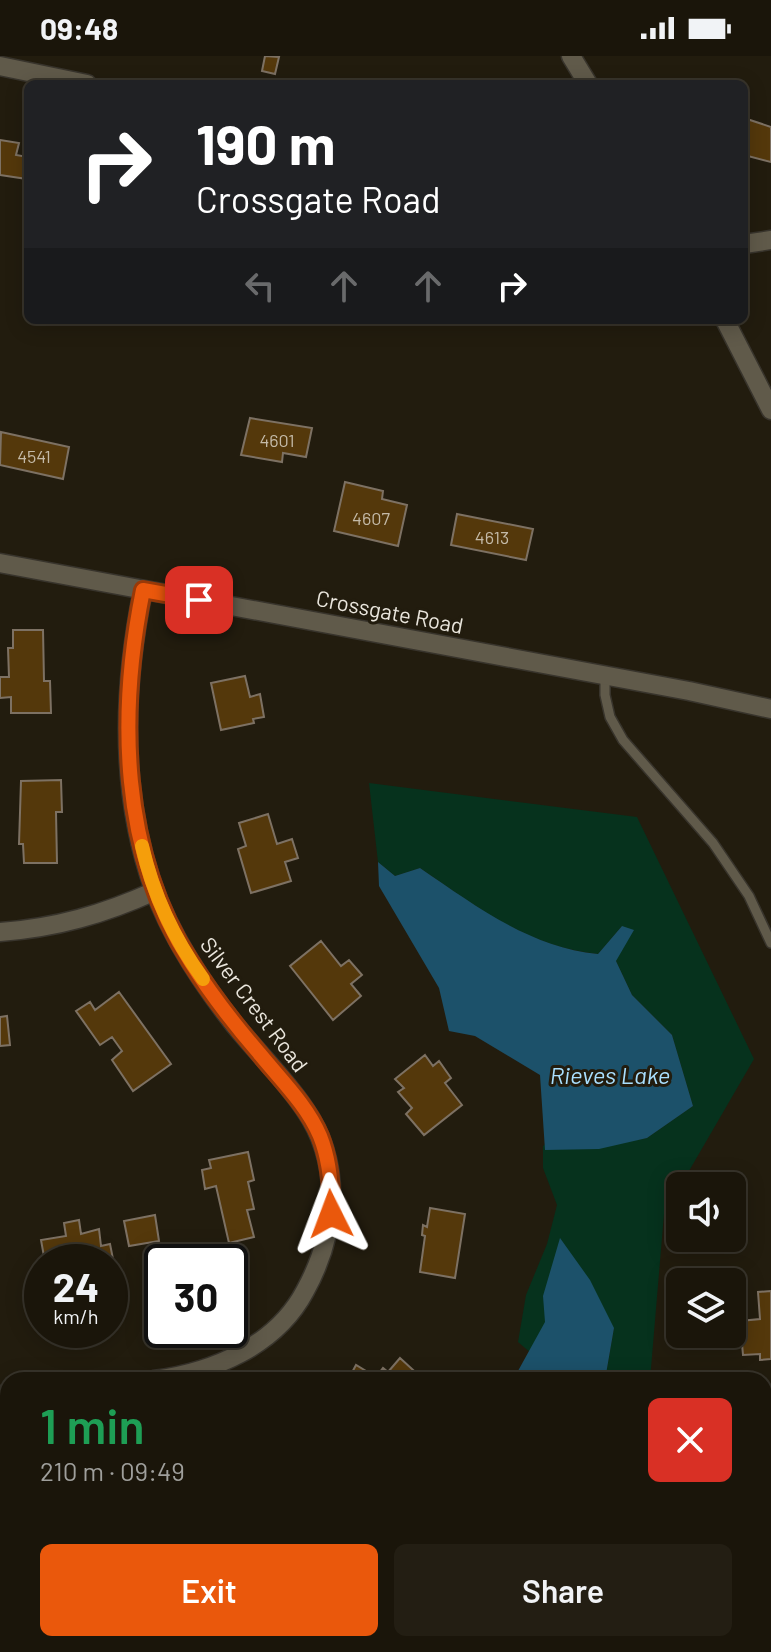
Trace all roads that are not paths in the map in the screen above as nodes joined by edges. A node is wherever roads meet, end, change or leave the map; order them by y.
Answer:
1 (571, 56) edge
2 (0, 66) edge
3 (68, 80) edge
4 (586, 80) edge
5 (771, 240) edge
6 (748, 243) edge
7 (727, 324) edge
8 (771, 410) edge
9 (0, 563) edge
10 (143, 590) junction
11 (605, 677) junction
12 (771, 709) edge
13 (155, 891) junction
14 (0, 932) edge
15 (771, 943) edge
16 (190, 1372) edge

1 - 4 street
2 - 3 street
5 - 6 street
7 - 8 street
9 - 10 street, Crossgate Road
10 - 11 street, Crossgate Road
10 - 13 street, Silver Crest Road
11 - 12 street, Crossgate Road
11 - 15 lane
13 - 14 street
13 - 16 street, Silver Crest Road

